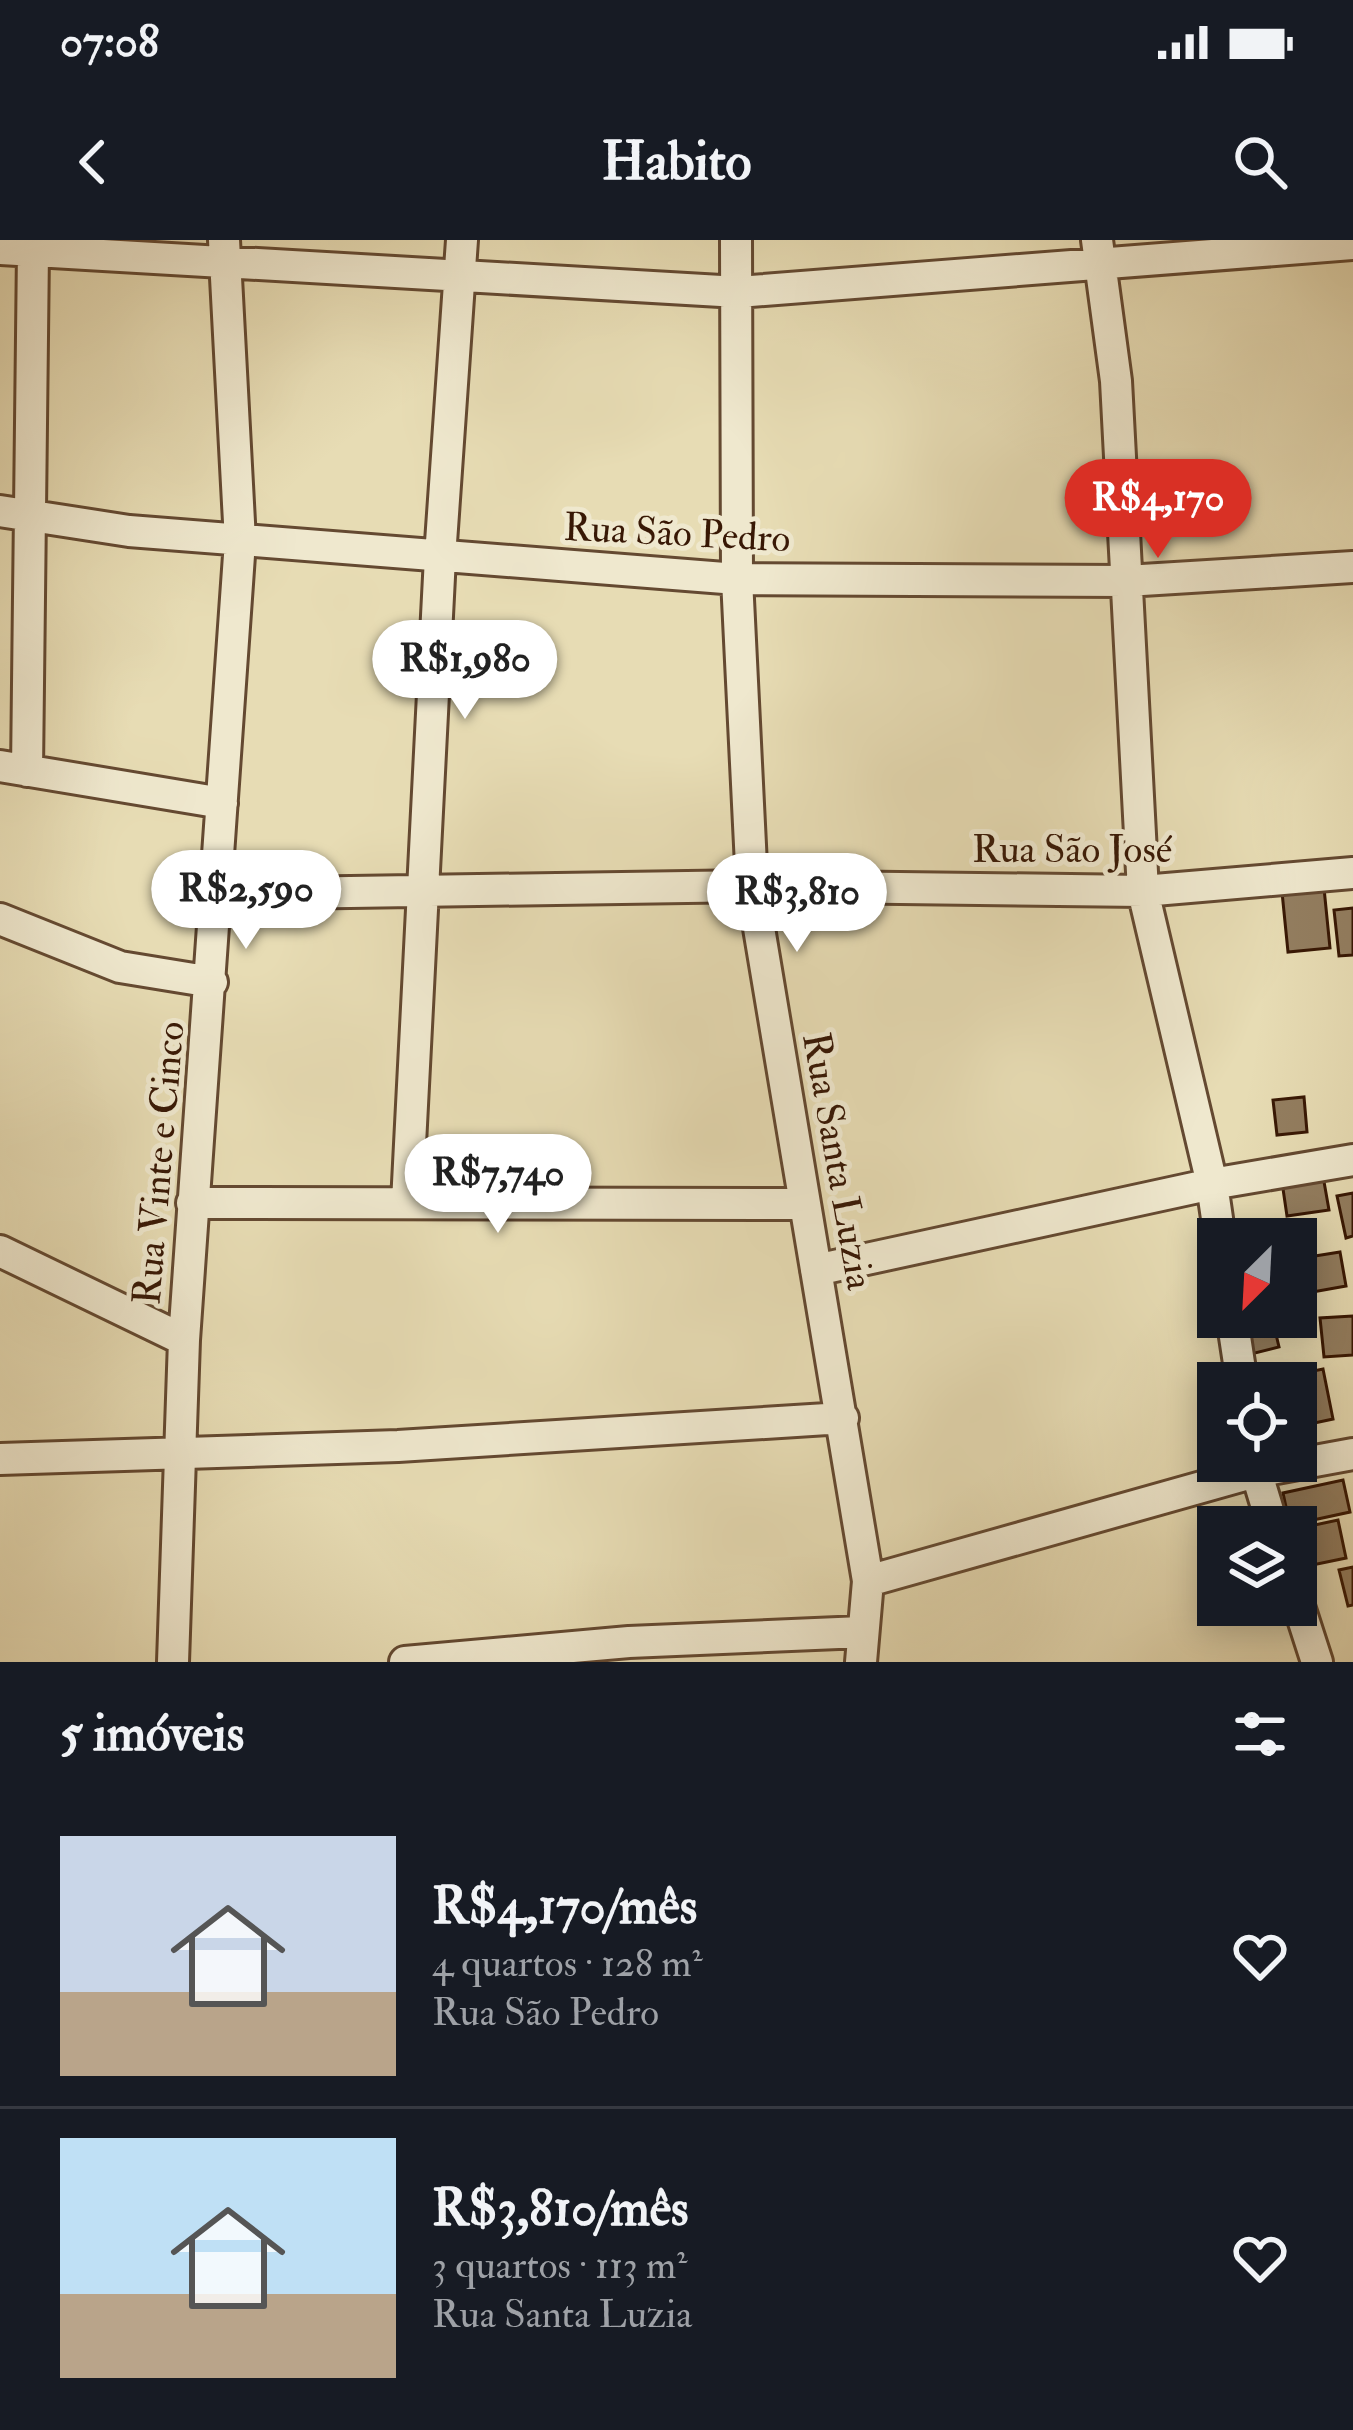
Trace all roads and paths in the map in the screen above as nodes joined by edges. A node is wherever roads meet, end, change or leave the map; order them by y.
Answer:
1 (462, 240) edge
2 (736, 240) edge
3 (1353, 244) edge
4 (0, 249) edge
5 (33, 250) junction
6 (224, 251) edge
7 (1100, 252) edge
8 (463, 273) junction
9 (737, 292) junction
10 (15, 514) edge
11 (240, 541) junction
12 (440, 557) junction
13 (1353, 567) edge
14 (737, 579) junction
15 (1126, 581) junction
16 (14, 769) edge
17 (222, 803) junction
18 (1353, 874) edge
19 (752, 886) junction
20 (423, 890) junction
21 (1143, 891) junction
22 (214, 893) junction
23 (0, 919) edge
24 (212, 982) junction
25 (1353, 1160) edge
26 (1212, 1184) junction
27 (407, 1202) junction
28 (192, 1203) junction
29 (804, 1204) junction
30 (1217, 1218) edge
31 (0, 1251) edge
32 (816, 1270) junction
33 (184, 1340) junction
34 (843, 1418) junction
35 (1353, 1454) edge
36 (178, 1456) junction
37 (0, 1459) edge
38 (1317, 1459) edge
39 (1203, 1482) edge
40 (868, 1581) junction
41 (1306, 1626) edge
42 (862, 1647) edge
43 (173, 1662) edge
44 (406, 1662) edge
45 (1318, 1662) edge

1 - 8 street
2 - 9 street, Rua Santa Luzia
3 - 7 street
4 - 5 street
5 - 6 street
5 - 10 street
6 - 8 street
6 - 11 street, Rua Vinte e Cinco
7 - 9 street
7 - 15 street
8 - 9 street
8 - 12 street
9 - 14 street, Rua Santa Luzia
10 - 11 street, Rua São Pedro
10 - 16 street
11 - 12 street, Rua São Pedro
11 - 17 street, Rua Vinte e Cinco
12 - 14 street, Rua São Pedro
12 - 20 street
13 - 15 street, Rua São Pedro
14 - 15 street, Rua São Pedro
14 - 19 street, Rua Santa Luzia
15 - 21 street
16 - 17 street
17 - 22 street, Rua Vinte e Cinco
18 - 21 street, Rua São José
19 - 20 street, Rua São José
19 - 21 street, Rua São José
19 - 29 street, Rua Santa Luzia
20 - 22 street, Rua São José
20 - 27 street
21 - 26 street
22 - 24 street, Rua Vinte e Cinco
23 - 24 street
24 - 28 street, Rua Vinte e Cinco
25 - 26 street
26 - 30 street
26 - 32 street
27 - 28 street
27 - 29 street
28 - 33 street, Rua Vinte e Cinco
29 - 32 street, Rua Santa Luzia
31 - 33 street
32 - 34 street, Rua Santa Luzia
33 - 36 street, Rua Vinte e Cinco
34 - 36 street
34 - 40 street, Rua Santa Luzia
35 - 38 street
36 - 37 street
36 - 43 street, Rua Vinte e Cinco
39 - 40 street
40 - 42 street, Rua Santa Luzia
41 - 45 street
42 - 44 street

